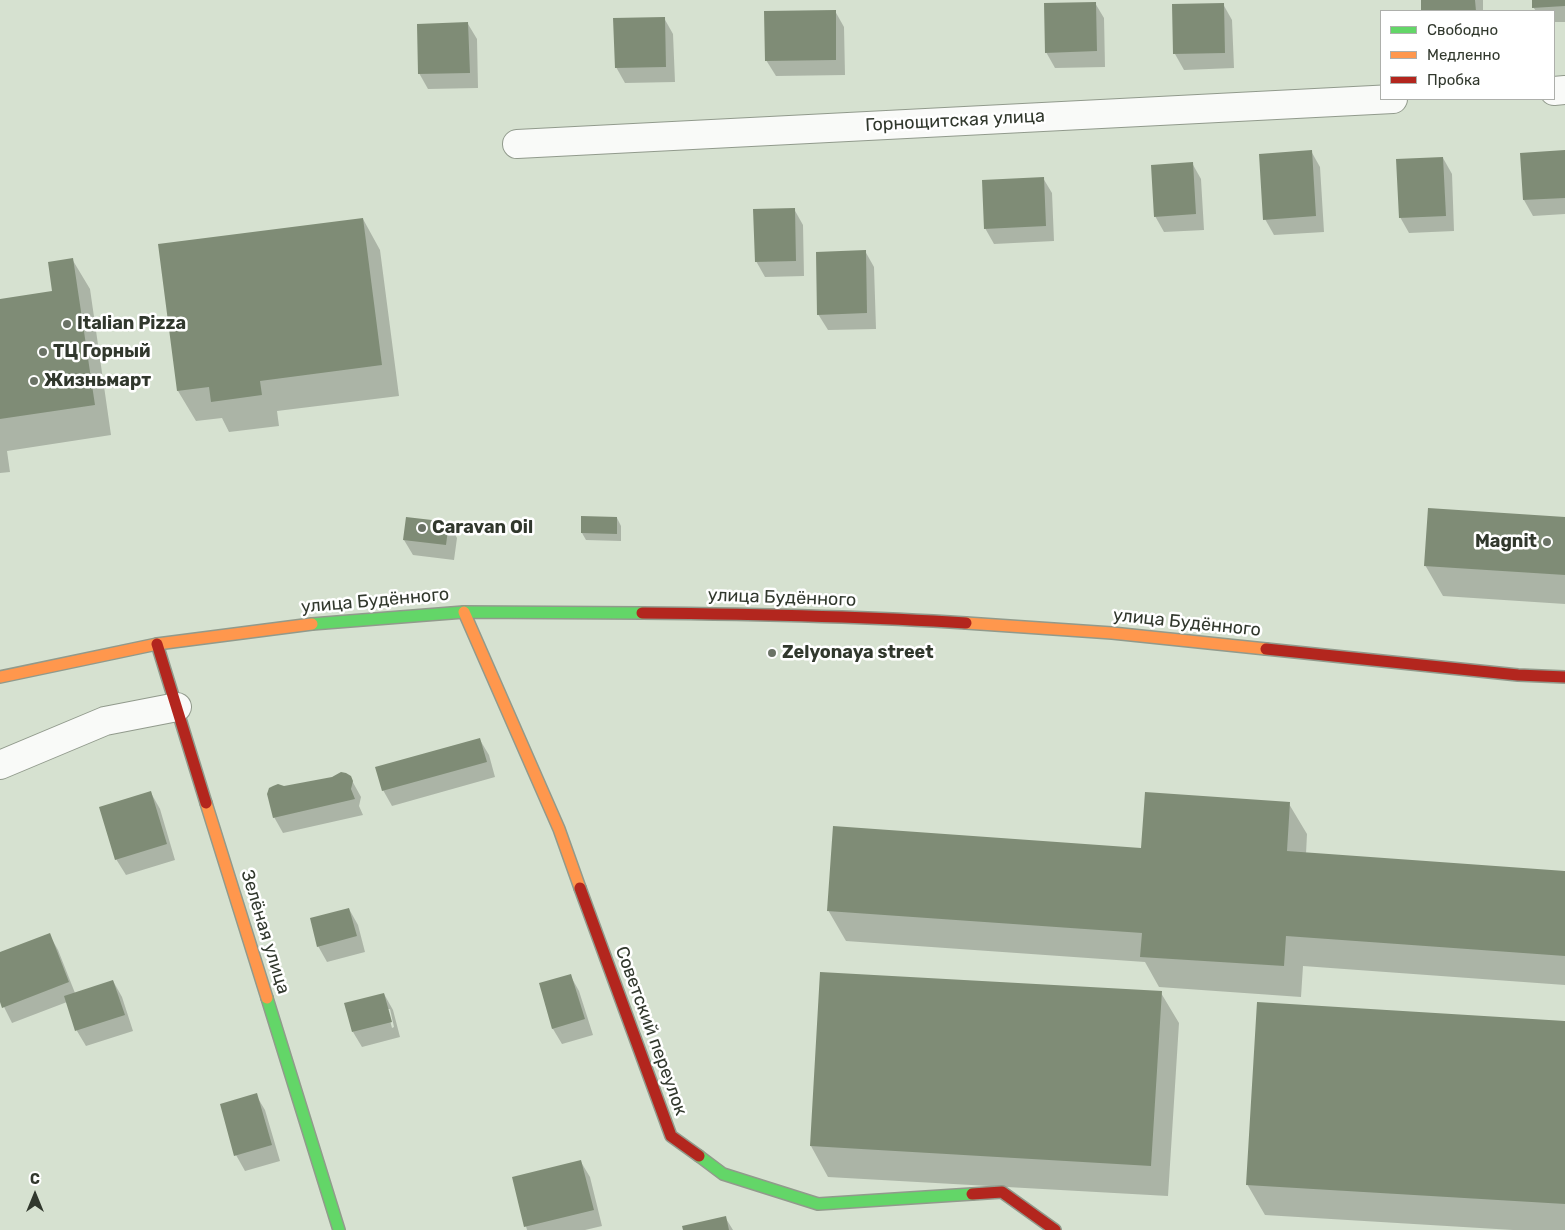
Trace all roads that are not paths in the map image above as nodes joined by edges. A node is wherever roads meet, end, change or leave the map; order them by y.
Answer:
1 (1380, 100) edge
2 (517, 144) dead end
3 (464, 612) junction
4 (157, 644) junction
5 (0, 676) edge
6 (1565, 677) edge
7 (177, 708) junction
8 (0, 765) edge
9 (338, 1230) edge
10 (1055, 1230) edge

1 - 2 street, Горнощитская улица
3 - 4 street, улица Будённого
3 - 6 street, улица Будённого
3 - 10 street, Советский переулок
4 - 5 street, улица Будённого
4 - 7 street, Зелёная улица
7 - 8 street
7 - 9 street, Зелёная улица

